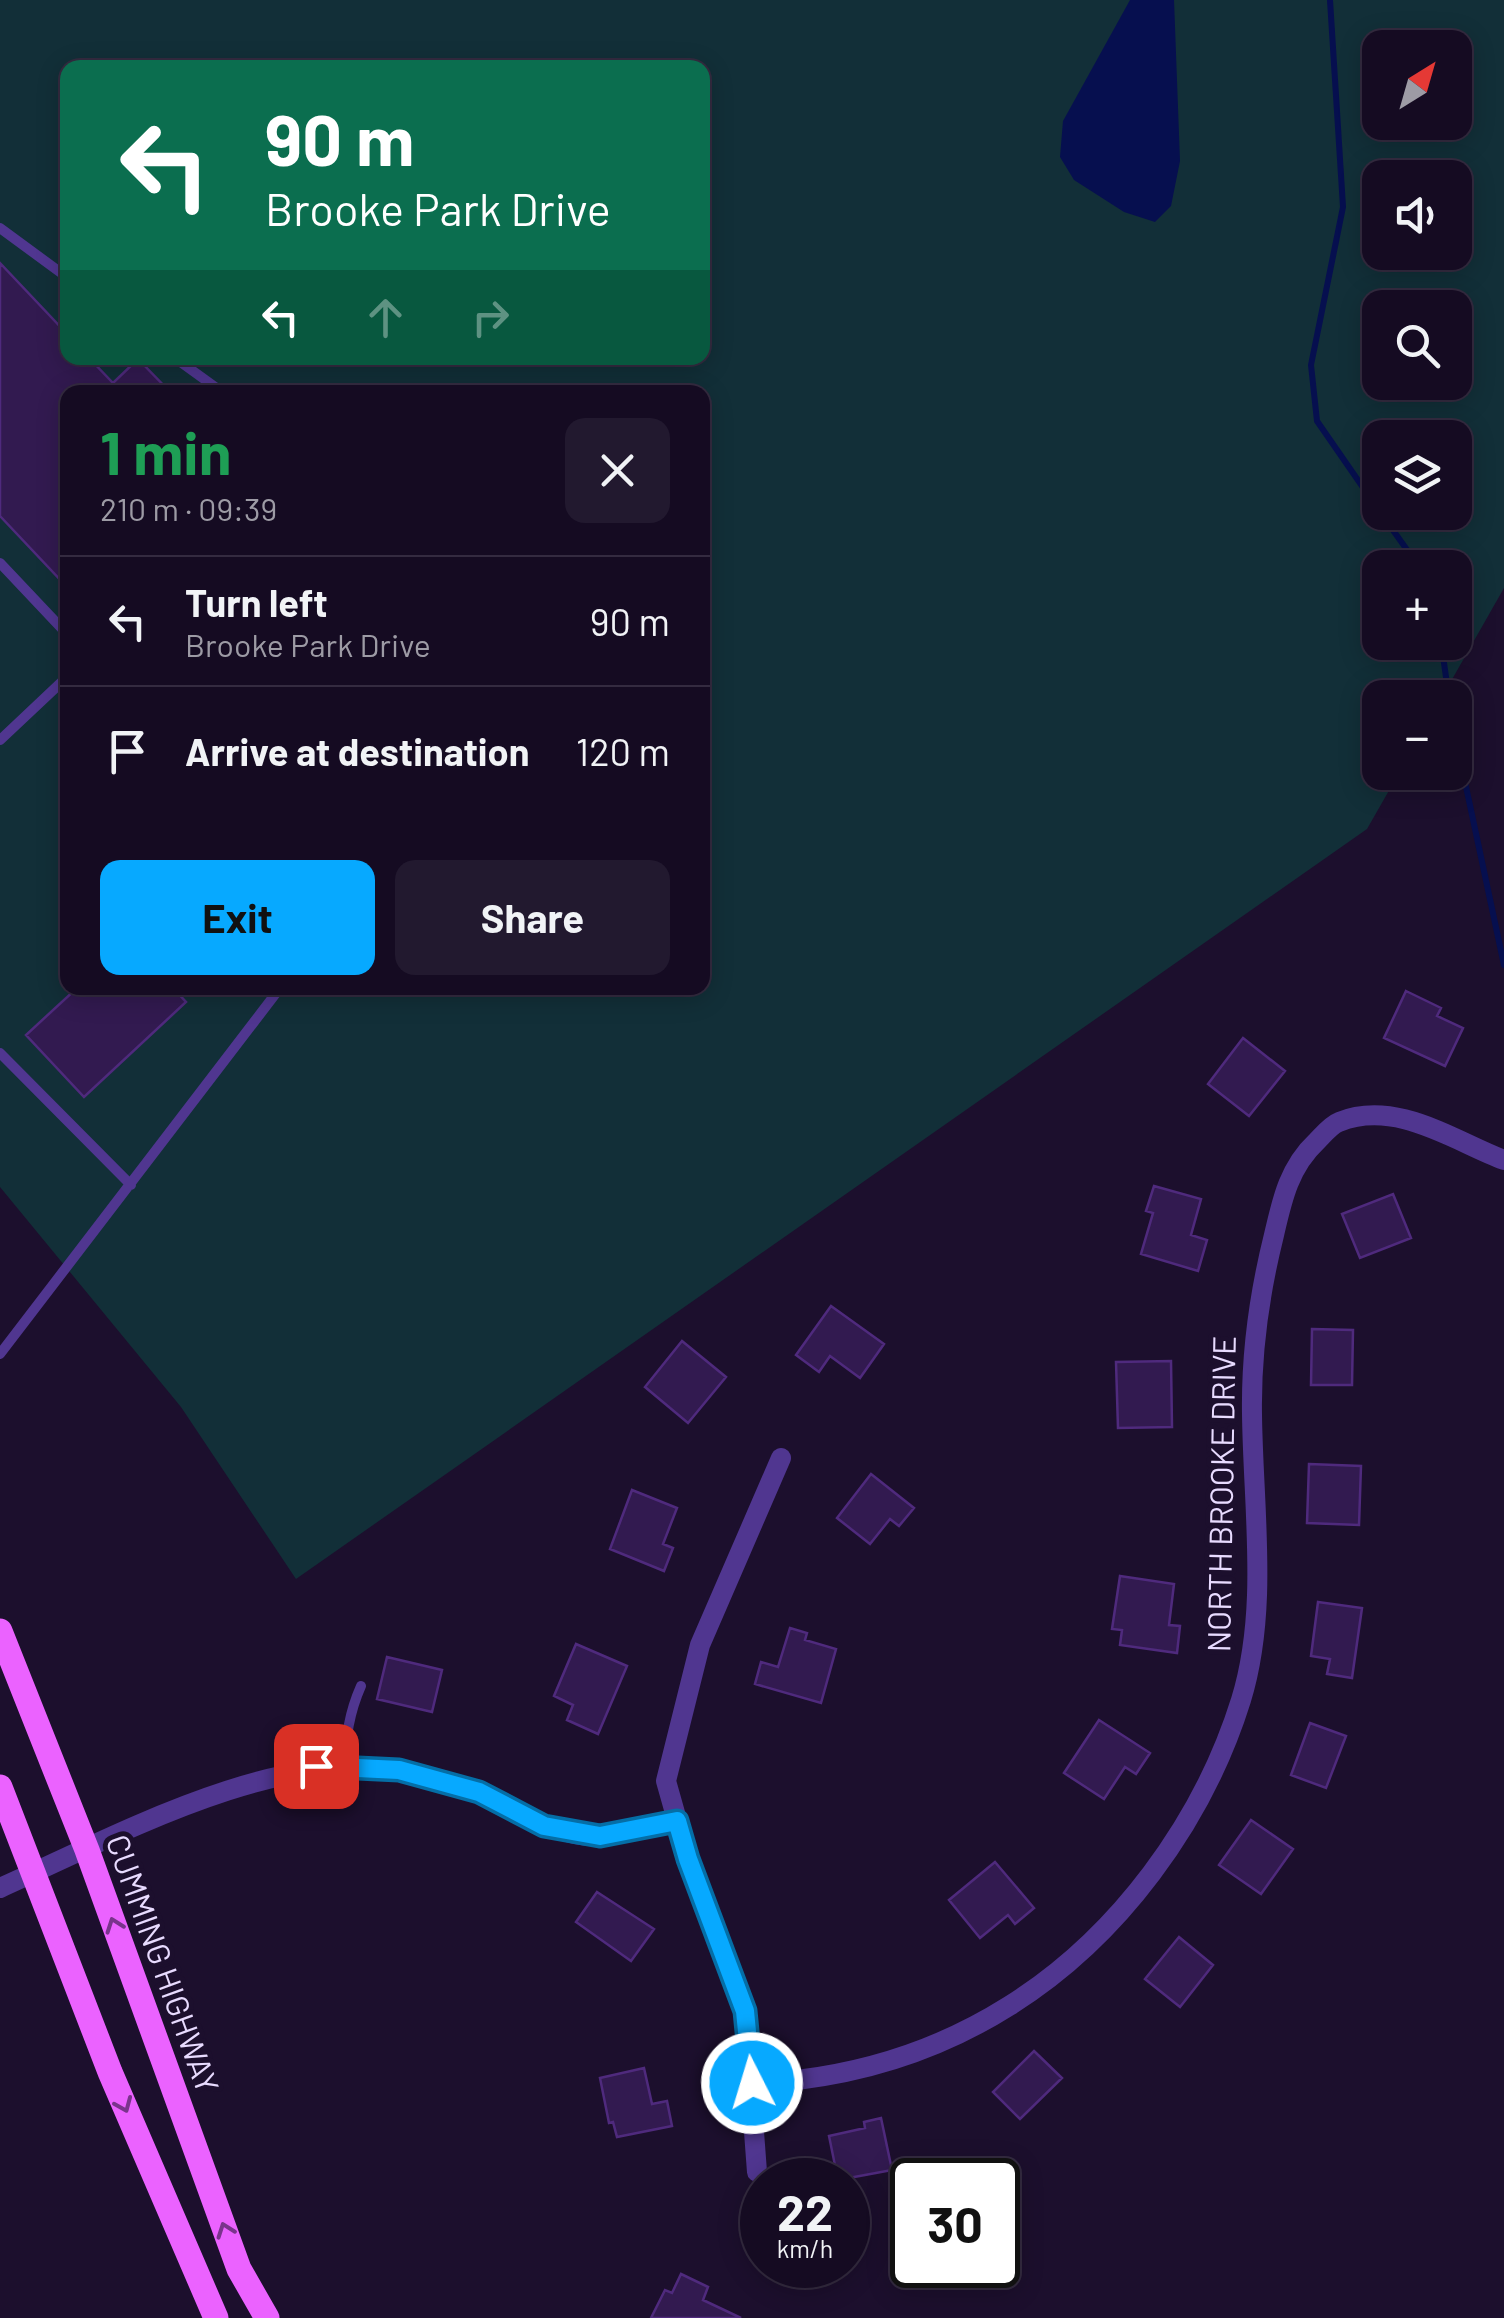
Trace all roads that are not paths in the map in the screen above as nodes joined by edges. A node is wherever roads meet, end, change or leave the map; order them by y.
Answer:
1 (0, 228) edge
2 (60, 272) edge
3 (185, 365) edge
4 (212, 385) edge
5 (0, 563) edge
6 (60, 627) edge
7 (60, 684) edge
8 (0, 740) edge
9 (275, 995) edge
10 (0, 1053) edge
11 (1504, 1160) edge
12 (132, 1185) junction
13 (0, 1354) edge
14 (781, 1458) dead end
15 (0, 1631) edge
16 (361, 1686) dead end
17 (344, 1768) junction
18 (0, 1787) edge
19 (677, 1821) junction
20 (87, 1850) junction
21 (33, 1873) junction
22 (0, 1888) edge
23 (752, 2083) junction
24 (756, 2158) edge
25 (216, 2318) edge
26 (267, 2318) edge

1 - 2 lane
3 - 4 lane
5 - 6 lane
7 - 8 lane
9 - 12 lane
10 - 12 lane
11 - 23 street, NORTH BROOKE DRIVE
12 - 13 lane
14 - 19 street
15 - 20 main road, CUMMING HIGHWAY
16 - 17 lane
17 - 19 street
17 - 20 street
18 - 21 main road
19 - 23 street
20 - 21 street
26 -> 20 main road, CUMMING HIGHWAY
21 - 22 street
21 -> 25 main road
23 - 24 street

